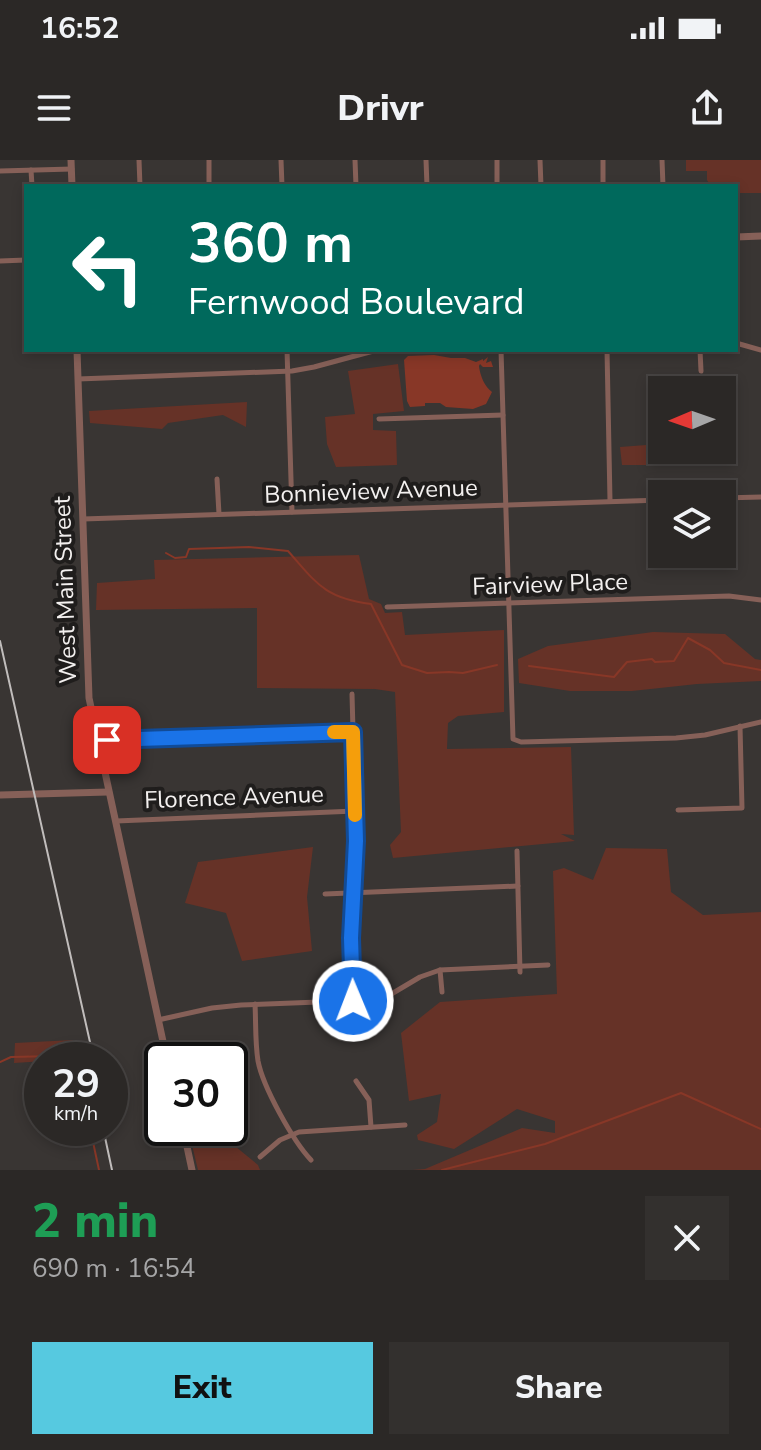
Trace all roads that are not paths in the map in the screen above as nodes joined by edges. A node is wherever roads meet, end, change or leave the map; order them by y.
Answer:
1 (139, 160) edge
2 (209, 160) edge
3 (281, 160) edge
4 (355, 160) edge
5 (426, 160) edge
6 (497, 160) edge
7 (540, 160) edge
8 (603, 160) edge
9 (662, 160) edge
10 (71, 165) edge
11 (31, 170) junction
12 (0, 171) edge
13 (32, 184) edge
14 (140, 184) edge
15 (209, 184) edge
16 (282, 184) edge
17 (356, 184) edge
18 (427, 184) edge
19 (497, 184) edge
20 (541, 184) edge
21 (603, 184) edge
22 (663, 184) edge
23 (761, 236) edge
24 (738, 237) edge
25 (24, 260) edge
26 (0, 261) edge
27 (738, 344) edge
28 (761, 350) edge
29 (77, 352) edge
30 (287, 352) edge
31 (361, 352) edge
32 (501, 352) edge
33 (607, 352) edge
34 (700, 352) edge
35 (287, 371) junction
36 (701, 371) dead end
37 (78, 379) junction
38 (503, 415) junction
39 (379, 419) dead end
40 (217, 479) dead end
41 (761, 497) edge
42 (736, 498) edge
43 (648, 500) edge
44 (610, 501) junction
45 (506, 505) junction
46 (292, 512) junction
47 (219, 515) junction
48 (82, 520) junction
49 (761, 600) edge
50 (509, 603) junction
51 (387, 607) dead end
52 (352, 694) dead end
53 (761, 722) edge
54 (740, 726) junction
55 (353, 732) junction
56 (97, 743) junction
57 (108, 792) junction
58 (0, 795) edge
59 (678, 810) dead end
60 (355, 811) junction
61 (115, 821) junction
62 (517, 851) dead end
63 (518, 886) junction
64 (354, 892) junction
65 (325, 894) dead end
66 (548, 965) dead end
67 (520, 969) junction
68 (440, 970) junction
69 (442, 992) dead end
70 (353, 1001) junction
71 (255, 1004) junction
72 (158, 1020) junction
73 (163, 1042) edge
74 (356, 1081) dead end
75 (405, 1125) dead end
76 (371, 1127) junction
77 (292, 1134) junction
78 (187, 1146) edge
79 (260, 1157) dead end
80 (311, 1160) dead end
81 (192, 1170) edge

1 - 14 street
2 - 15 street
3 - 16 street
4 - 17 street
5 - 18 street
6 - 19 street
7 - 20 street
8 - 21 street
9 - 22 street
10 - 11 street
11 - 12 street
11 - 13 street
23 - 24 street
25 - 26 street
27 - 28 street
29 - 37 street, West Main Street
30 - 35 street
31 - 35 street
32 - 38 street
33 - 44 street
34 - 36 street
35 - 37 street
35 - 46 street
37 - 48 street, West Main Street
38 - 39 street
38 - 45 street
40 - 47 street
41 - 42 street
43 - 44 street, Bonnieview Avenue
44 - 45 street, Bonnieview Avenue
45 - 46 street, Bonnieview Avenue
45 - 50 street
46 - 47 street, Bonnieview Avenue
47 - 48 street, Bonnieview Avenue
48 - 56 street, West Main Street
49 - 50 street, Fairview Place
50 - 51 street, Fairview Place
50 - 54 street
52 - 55 street
53 - 54 street
54 - 59 street
55 - 56 street
55 - 60 street
56 - 57 street, West Main Street
57 - 58 street
57 - 61 street, West Main Street
60 - 61 street, Florence Avenue
60 - 64 street
61 - 72 street, West Main Street
62 - 63 street
63 - 64 street
63 - 67 street
64 - 65 street
64 - 70 street
66 - 67 street
67 - 68 street
68 - 69 street
68 - 70 street
70 - 71 street
71 - 72 street
71 - 77 street
72 - 73 street, West Main Street
74 - 76 street
75 - 76 street
76 - 77 street
77 - 79 street
77 - 80 street
78 - 81 street

